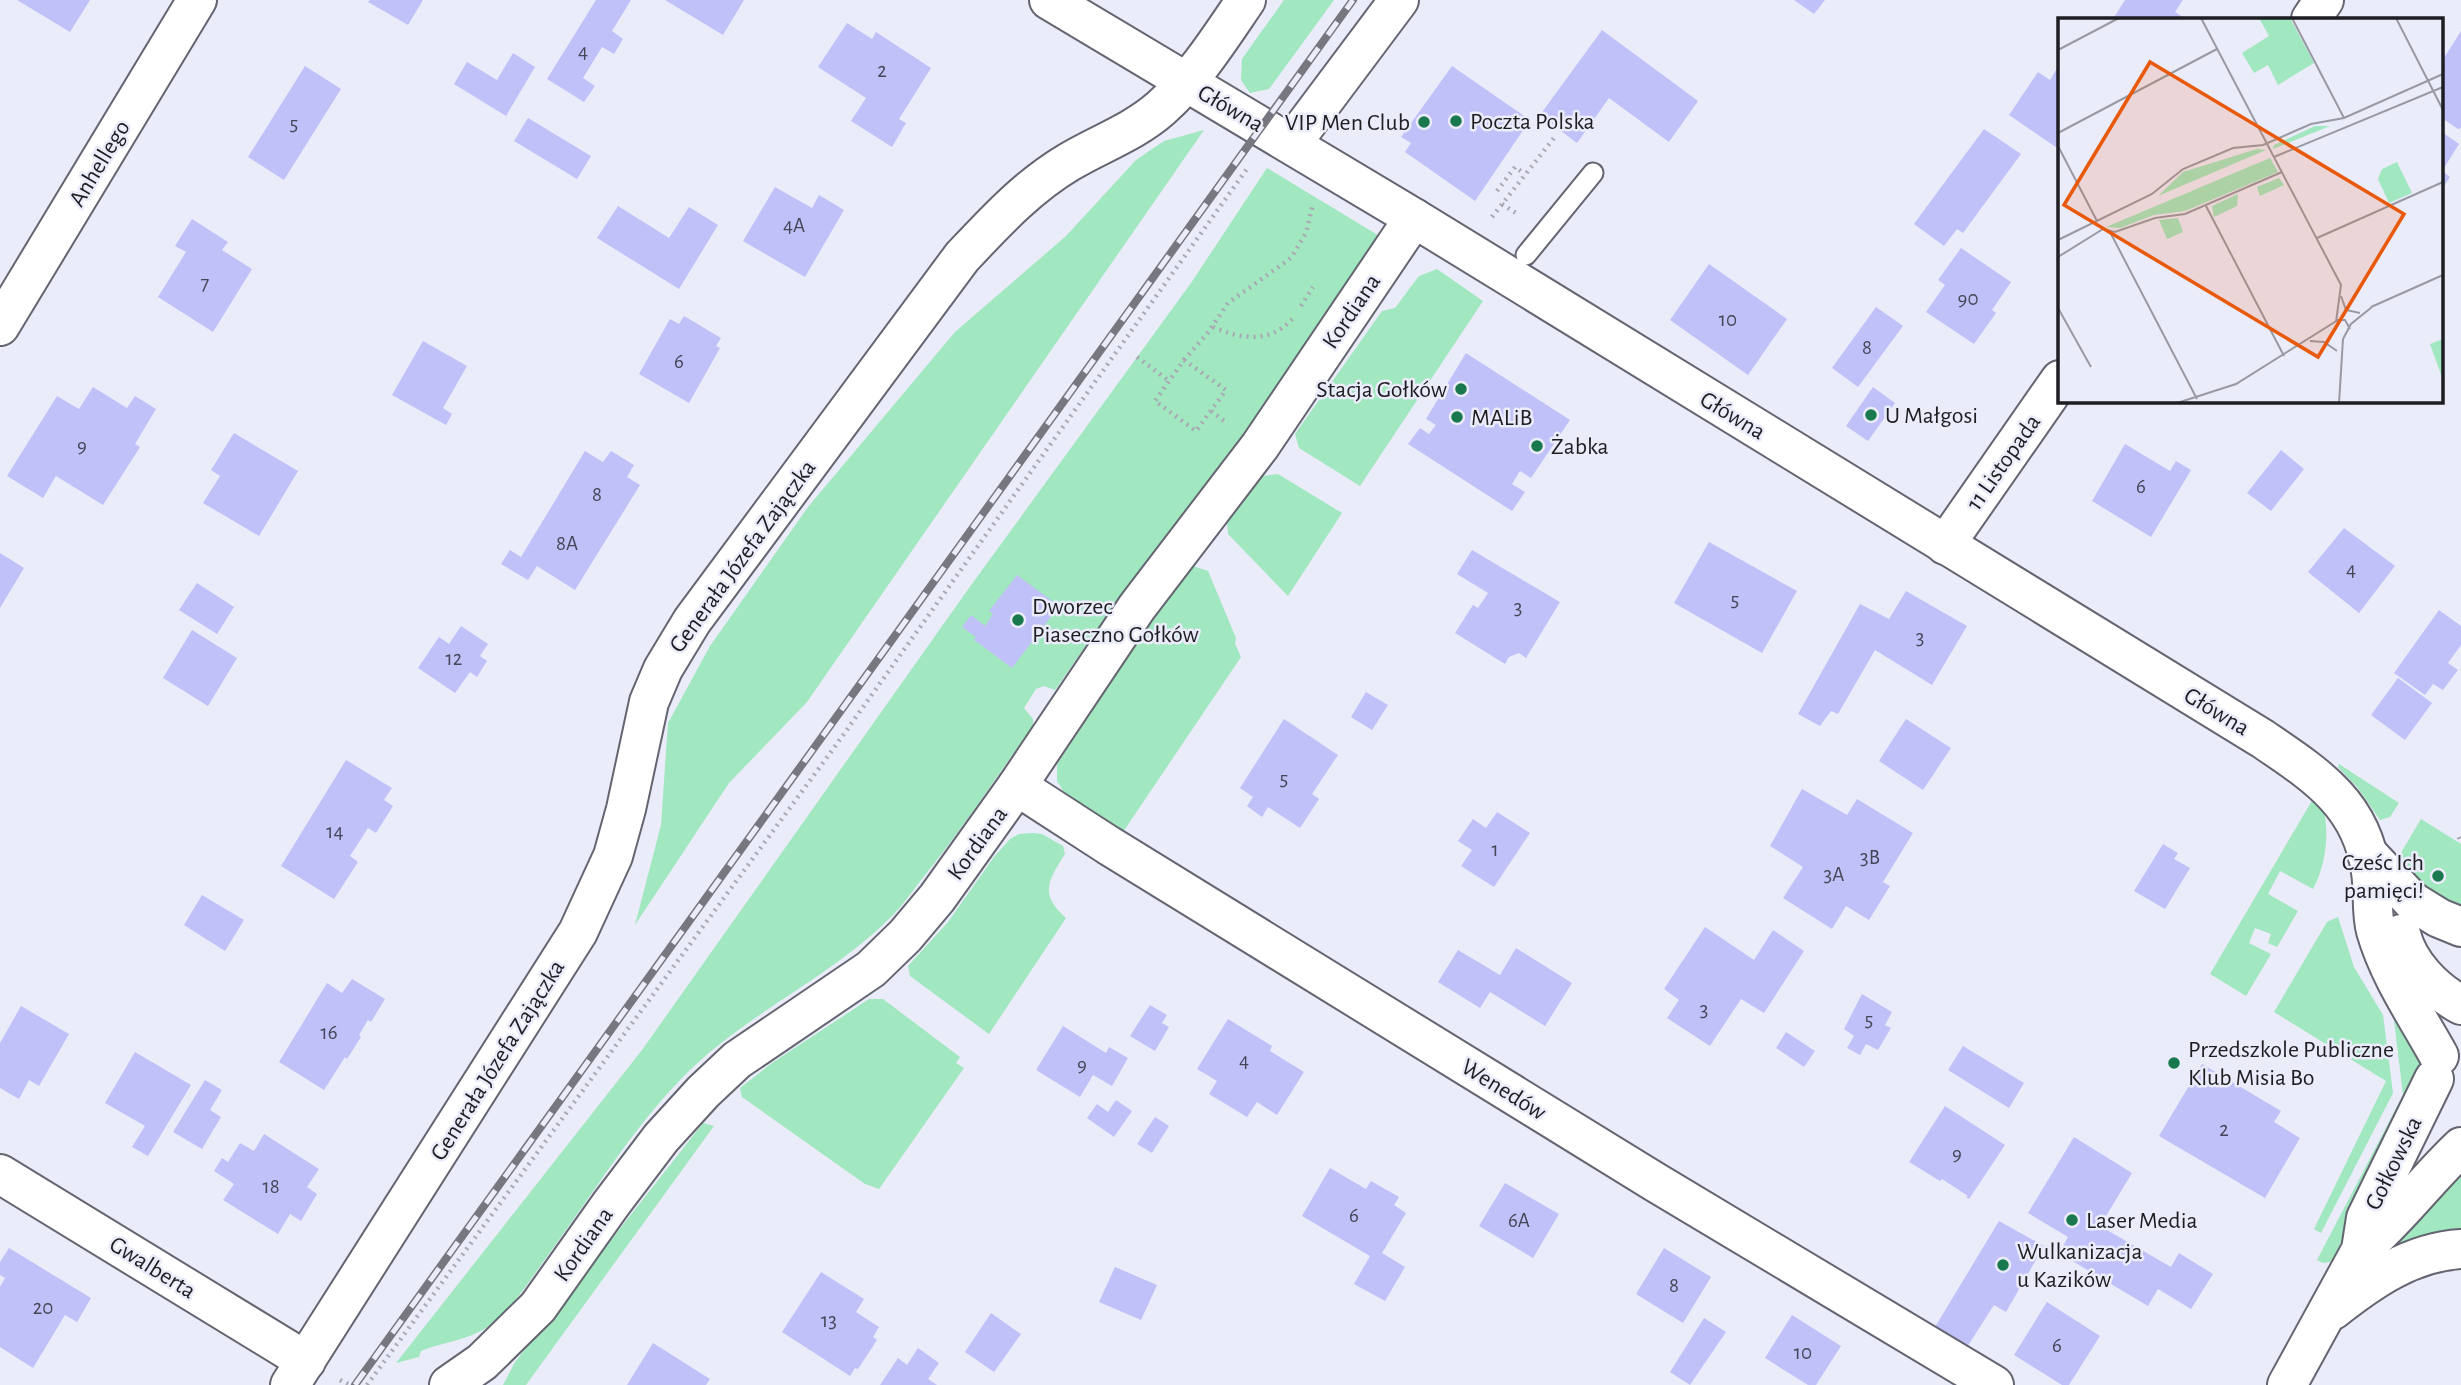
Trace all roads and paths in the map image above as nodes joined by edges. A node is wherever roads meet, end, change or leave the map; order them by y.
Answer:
1 (197, 0) edge
2 (1049, 0) edge
3 (1246, 0) edge
4 (1399, 0) edge
5 (2324, 0) edge
6 (2312, 18) edge
7 (1185, 82) junction
8 (1282, 138) junction
9 (1554, 138) dead end
10 (1593, 173) dead end
11 (1525, 174) junction
12 (1497, 191) dead end
13 (1316, 194) dead end
14 (1414, 218) junction
15 (1492, 218) dead end
16 (1526, 255) dead end
17 (1368, 286) junction
18 (0, 326) edge
19 (1213, 327) junction
20 (1137, 357) dead end
21 (1184, 360) junction
22 (1169, 381) junction
23 (2058, 383) edge
24 (1945, 545) junction
25 (1017, 786) junction
26 (2369, 862) junction
27 (2461, 927) edge
28 (2461, 1005) edge
29 (2461, 1023) edge
30 (2436, 1068) junction
31 (2461, 1133) edge
32 (2461, 1147) edge
33 (0, 1174) edge
34 (2461, 1249) edge
35 (2361, 1250) junction
36 (2323, 1318) junction
37 (298, 1373) edge
38 (368, 1385) edge
39 (449, 1385) edge
40 (1994, 1385) edge
41 (2287, 1385) edge

1 - 18 street, Anhellego
2 - 7 street, Główna
3 - 7 street, Generała Józefa Zajączka
4 - 8 street
5 - 6 street
7 - 8 street, Główna
7 - 37 street, Generała Józefa Zajączka
8 - 14 street, Główna
8 - 38 path
9 - 11 path
10 - 16 lane
11 - 12 path
11 - 15 path
13 - 19 path
14 - 17 street, Kordiana
14 - 24 street, Główna
17 - 19 path
17 - 25 street, Kordiana
19 - 21 path
20 - 22 path
21 - 22 path
21 - 22 path
23 - 24 street, 11 Listopada
24 - 26 street, Główna
25 - 39 street, Kordiana
25 - 40 street, Wenedów
26 - 27 street
26 - 28 street, Główna
26 - 30 street, Główna
29 - 30 street, Gołkowska
30 - 31 street, Główna
30 - 35 street, Gołkowska
32 - 35 street, Gołkowska
33 - 37 street, Gwalberta
34 - 36 street
35 - 36 street, Gołkowska
36 - 41 street, Gołkowska

